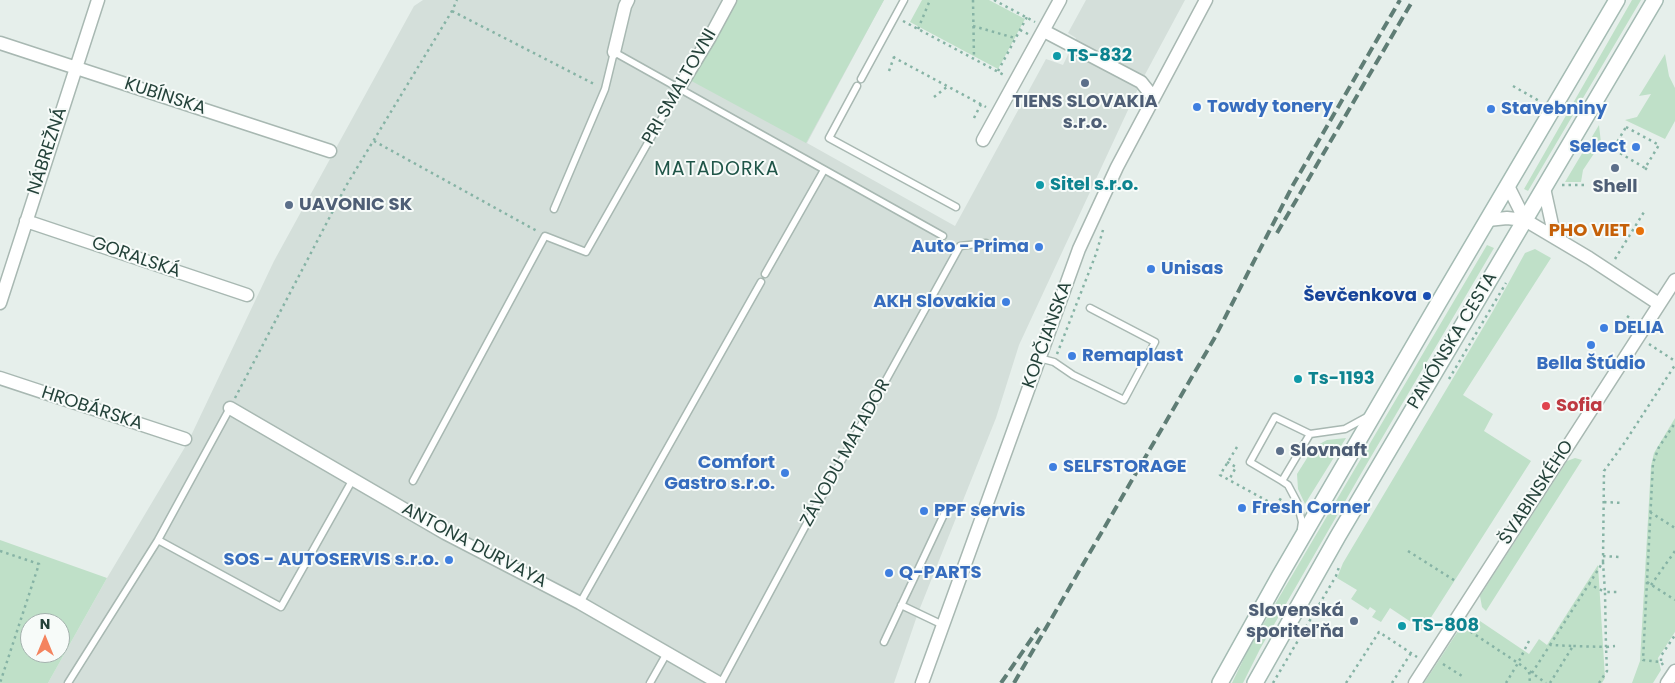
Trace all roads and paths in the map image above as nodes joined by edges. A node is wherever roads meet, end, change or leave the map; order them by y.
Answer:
1 (98, 0) edge
2 (457, 0) edge
3 (628, 0) edge
4 (730, 0) edge
5 (904, 0) edge
6 (930, 0) edge
7 (973, 0) edge
8 (994, 0) edge
9 (1060, 0) edge
10 (1206, 0) edge
11 (1617, 0) edge
12 (1655, 0) edge
13 (452, 11) junction
14 (895, 16) junction
15 (1027, 18) junction
16 (973, 26) junction
17 (918, 29) junction
18 (1044, 31) junction
19 (1030, 35) dead end
20 (1016, 39) junction
21 (0, 43) edge
22 (614, 52) junction
23 (974, 58) junction
24 (76, 68) junction
25 (889, 71) dead end
26 (998, 72) junction
27 (861, 79) dead end
28 (1016, 81) junction
29 (857, 86) dead end
30 (948, 86) junction
31 (1513, 86) dead end
32 (679, 88) junction
33 (605, 89) junction
34 (934, 97) dead end
35 (1154, 98) junction
36 (1542, 103) dead end
37 (981, 104) junction
38 (998, 113) junction
39 (974, 118) dead end
40 (983, 140) dead end
41 (374, 141) junction
42 (1607, 145) dead end
43 (1613, 149) junction
44 (330, 151) dead end
45 (1646, 168) junction
46 (824, 170) junction
47 (1650, 172) dead end
48 (1585, 185) dead end
49 (1508, 186) junction
50 (1560, 186) dead end
51 (1544, 188) junction
52 (956, 207) dead end
53 (554, 209) dead end
54 (1644, 212) dead end
55 (1488, 220) junction
56 (1525, 220) junction
57 (26, 221) junction
58 (1104, 227) dead end
59 (545, 236) junction
60 (943, 236) dead end
61 (1556, 238) junction
62 (986, 243) dead end
63 (1612, 262) dead end
64 (765, 274) dead end
65 (1675, 280) edge
66 (760, 282) dead end
67 (247, 295) dead end
68 (0, 303) edge
69 (1659, 304) junction
70 (1090, 308) dead end
71 (1039, 358) junction
72 (1054, 362) junction
73 (1675, 365) edge
74 (0, 378) edge
75 (230, 408) junction
76 (1375, 413) junction
77 (1675, 423) edge
78 (1674, 429) edge
79 (1310, 434) junction
80 (185, 439) dead end
81 (1237, 447) dead end
82 (1227, 462) junction
83 (352, 479) junction
84 (1229, 480) junction
85 (413, 481) dead end
86 (1282, 481) junction
87 (1604, 502) junction
88 (1622, 503) dead end
89 (947, 508) dead end
90 (1282, 509) dead end
91 (1650, 512) junction
92 (1675, 528) edge
93 (158, 540) junction
94 (1295, 550) junction
95 (0, 551) edge
96 (1408, 551) dead end
97 (1675, 551) edge
98 (1603, 556) junction
99 (1620, 557) dead end
100 (1603, 562) junction
101 (1336, 576) dead end
102 (1457, 582) dead end
103 (1646, 582) junction
104 (1590, 584) junction
105 (1651, 585) junction
106 (1604, 592) junction
107 (1618, 592) dead end
108 (1675, 600) edge
109 (580, 603) junction
110 (901, 605) junction
111 (1454, 622) junction
112 (943, 625) junction
113 (1675, 635) edge
114 (1529, 641) dead end
115 (884, 642) dead end
116 (1550, 645) junction
117 (1574, 646) junction
118 (1615, 646) dead end
119 (1606, 647) junction
120 (667, 653) junction
121 (1411, 654) junction
122 (1420, 660) dead end
123 (1661, 662) junction
124 (1518, 663) junction
125 (1670, 669) edge
126 (1531, 673) junction
127 (0, 683) edge
128 (68, 683) edge
129 (650, 683) edge
130 (720, 683) edge
131 (922, 683) edge
132 (1220, 683) edge
133 (1255, 683) edge
134 (1274, 683) edge
135 (1346, 683) edge
136 (1392, 683) edge
137 (1415, 683) edge
138 (1506, 683) edge
139 (1530, 683) edge
140 (1546, 683) edge
141 (1550, 683) edge
142 (1599, 683) edge
143 (1667, 683) edge

1 - 24 street, NÁBREŽNÁ
2 - 13 path
3 - 22 street
4 - 32 street, PRI SMALTOVNI
5 - 14 lane
6 - 17 path
7 - 16 path
8 - 15 path
9 - 18 street
10 - 35 street, KOPČIANSKA
11 - 49 main road, PANÓNSKA CESTA
12 - 51 main road, PANÓNSKA CESTA
13 - 33 path
13 - 41 path
14 - 17 path
14 - 27 lane
15 - 19 path
15 - 20 path
16 - 20 path
16 - 23 path
17 - 23 path
18 - 28 street
18 - 35 street
20 - 26 path
21 - 24 street, KUBÍNSKA
22 - 32 lane
22 - 33 lane
23 - 26 path
24 - 44 street, KUBÍNSKA
24 - 57 street, NÁBREŽNÁ
25 - 30 path
26 - 28 path
28 - 38 street
29 - 52 lane
30 - 34 path
30 - 37 path
31 - 36 path
32 - 46 lane
32 - 59 lane, PRI SMALTOVNI
33 - 53 lane
35 - 71 street, KOPČIANSKA
37 - 38 path
37 - 39 path
38 - 40 street
41 - 59 path
41 - 75 path
42 - 43 path
43 - 45 path
43 - 45 path
45 - 47 path
46 - 60 lane
46 - 64 lane
48 - 50 path
49 - 55 main road, PANÓNSKA CESTA
49 - 56 street
51 - 56 main road, PANÓNSKA CESTA
51 - 61 street
54 - 63 path
55 - 56 street
55 - 76 main road, PANÓNSKA CESTA
56 - 61 street
56 - 133 main road, PANÓNSKA CESTA
57 - 67 street, GORALSKÁ
57 - 68 street, NÁBREŽNÁ
58 - 72 path
59 - 85 lane
61 - 69 street
62 - 130 lane, ZÁVODU MATADOR
65 - 69 street
66 - 109 lane
69 - 111 street, ŠVABINSKÉHO
70 - 72 lane
71 - 72 lane
71 - 112 street, KOPČIANSKA
73 - 87 path
74 - 80 street, HROBÁRSKA
75 - 83 street, ANTONA DURVAYA
75 - 93 lane
76 - 79 lane
76 - 94 main road, PANÓNSKA CESTA
77 - 78 path
78 - 91 path
79 - 86 lane
79 - 86 lane
81 - 82 path
82 - 84 path
82 - 84 path
83 - 93 lane
83 - 109 street, ANTONA DURVAYA
84 - 90 path
86 - 94 lane
87 - 88 path
87 - 98 path
89 - 110 lane
91 - 92 path
91 - 103 path
93 - 128 lane
94 - 132 main road, PANÓNSKA CESTA
95 - 127 path
96 - 102 path
97 - 105 path
98 - 99 path
98 - 100 path
100 - 104 path
100 - 106 path
101 - 134 path
103 - 105 path
103 - 123 path
104 - 106 path
104 - 116 path
105 - 108 path
106 - 107 path
106 - 119 path
109 - 120 street, ANTONA DURVAYA
110 - 112 lane
110 - 115 lane
111 - 124 path
111 - 137 street, ŠVABINSKÉHO
112 - 131 street, KOPČIANSKA
113 - 123 path
114 - 124 path
116 - 117 path
116 - 126 path
117 - 119 path
117 - 141 path
118 - 119 path
119 - 142 path
120 - 129 lane
120 - 130 street, ANTONA DURVAYA
121 - 122 path
121 - 135 path
121 - 136 path
123 - 125 path
124 - 126 path
124 - 138 path
125 - 143 street
126 - 139 path
126 - 140 path

